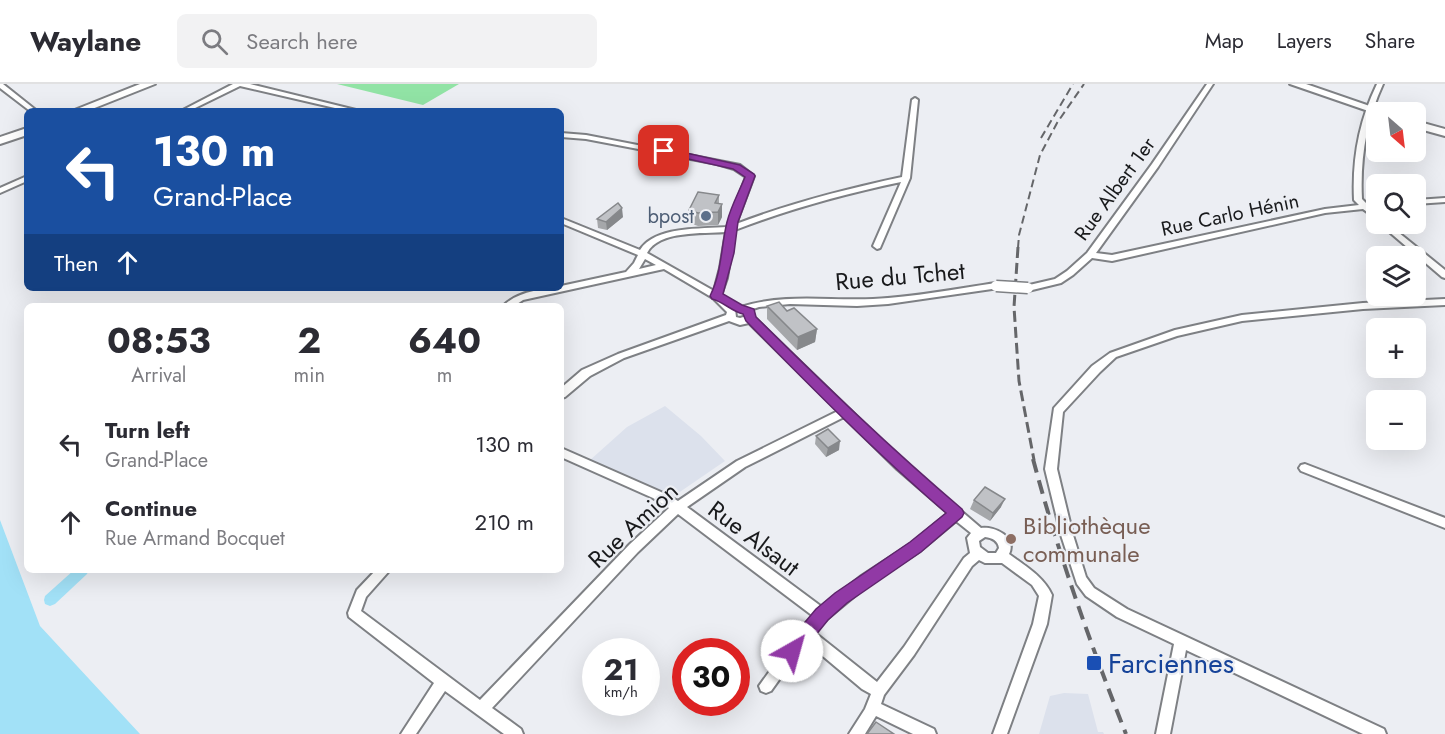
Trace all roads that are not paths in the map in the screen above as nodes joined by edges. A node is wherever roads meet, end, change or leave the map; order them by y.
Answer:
1 (142, 84) edge
2 (150, 84) edge
3 (240, 84) edge
4 (1210, 84) edge
5 (1295, 84) edge
6 (1380, 84) edge
7 (0, 85) edge
8 (915, 100) dead end
9 (1372, 102) edge
10 (1366, 107) edge
11 (30, 108) edge
12 (77, 108) edge
13 (85, 108) edge
14 (190, 108) edge
15 (344, 108) edge
16 (1366, 116) edge
17 (1426, 127) edge
18 (24, 130) edge
19 (1445, 133) edge
20 (564, 135) edge
21 (0, 140) edge
22 (906, 178) junction
23 (24, 179) edge
24 (0, 191) edge
25 (1445, 200) edge
26 (1426, 201) edge
27 (1362, 205) junction
28 (1366, 205) edge
29 (1366, 208) edge
30 (564, 221) edge
31 (732, 229) junction
32 (1396, 234) edge
33 (877, 246) dead end
34 (641, 254) junction
35 (1090, 255) junction
36 (665, 266) junction
37 (628, 274) junction
38 (1445, 275) edge
39 (564, 288) edge
40 (1028, 288) joint
41 (552, 291) edge
42 (716, 296) junction
43 (1445, 302) edge
44 (512, 303) edge
45 (741, 313) junction
46 (564, 391) edge
47 (845, 412) junction
48 (564, 453) edge
49 (1305, 468) dead end
50 (678, 507) junction
51 (957, 513) junction
52 (1445, 523) edge
53 (979, 532) junction
54 (977, 554) junction
55 (1002, 556) junction
56 (381, 573) edge
57 (822, 615) junction
58 (805, 633) junction
59 (1181, 641) junction
60 (443, 682) junction
61 (766, 686) dead end
62 (879, 691) junction
63 (873, 707) junction
64 (482, 708) junction
65 (408, 734) edge
66 (516, 734) edge
67 (856, 734) edge
68 (929, 734) edge
69 (1000, 734) edge
70 (1163, 734) edge
71 (1379, 734) edge

1 - 12 main road
2 - 13 main road
3 - 14 street
3 - 15 street
4 - 35 street, Rue Albert 1er
5 - 10 main road
6 - 9 street
7 - 11 street
8 - 22 street
16 - 27 street
17 - 19 main road
18 - 21 main road
20 - 31 street
22 - 31 street
22 - 33 street
23 - 24 street
25 - 26 street
27 - 28 street, Rue Carlo Hénin
27 - 29 street
27 - 35 street, Rue Carlo Hénin
30 - 34 street
31 - 34 street
31 - 42 street
32 - 38 street
34 - 36 street
34 - 37 street
35 - 40 street, Rue Albert 1er
36 - 37 street
36 - 42 street
37 - 39 street
40 - 45 street, Rue du Tchet, bridge
41 - 44 street
42 - 45 street
43 - 59 street
45 - 46 street, Rue du Tchet
45 - 47 street
47 - 50 street, Rue Amion
47 - 51 street
48 - 50 street, Rue Alsaut
49 - 52 street
50 - 57 street, Rue Alsaut
50 - 64 street, Rue Amion
51 - 53 street
51 - 57 street
53 - 54 street
53 - 55 street
54 - 55 street
54 - 62 street
55 - 69 street
56 - 60 street
57 - 58 street
58 - 61 street
58 - 62 street
59 - 70 street
59 - 71 street
60 - 64 street
60 - 65 street
62 - 63 street
63 - 67 street
63 - 68 street
64 - 66 street

